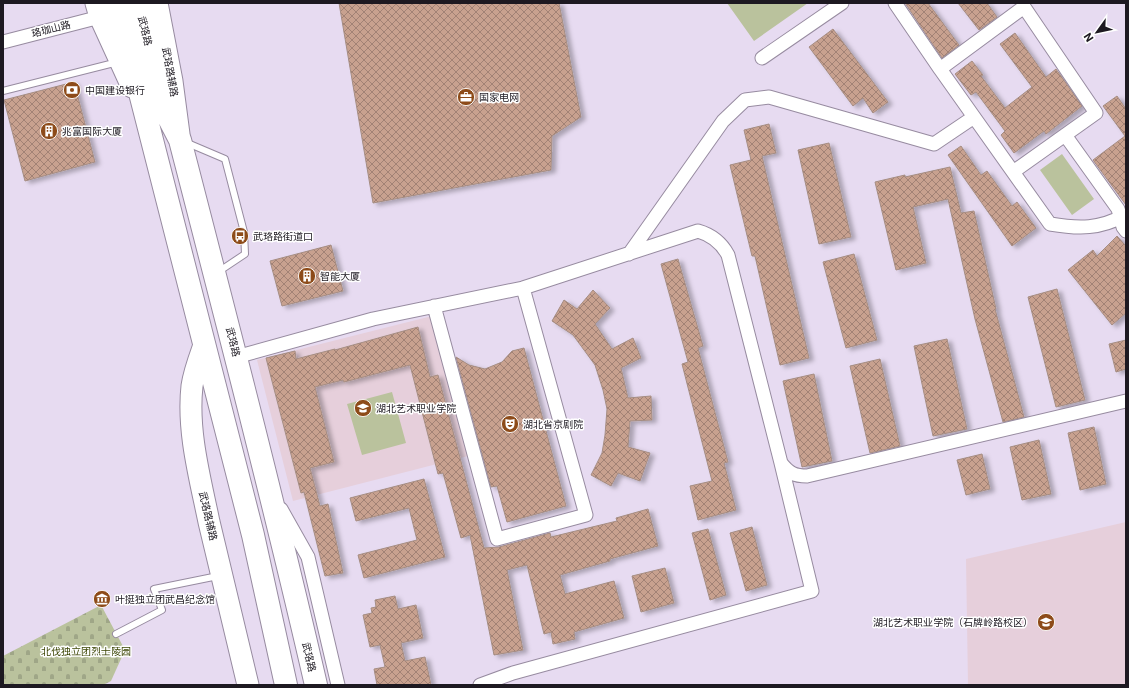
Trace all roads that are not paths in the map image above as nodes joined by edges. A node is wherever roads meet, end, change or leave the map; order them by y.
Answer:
1 (117, 3) edge
2 (138, 3) edge
3 (157, 3) edge
4 (842, 3) edge
5 (895, 3) edge
6 (98, 10) edge
7 (3, 42) edge
8 (762, 58) dead end
9 (121, 62) junction
10 (940, 70) junction
11 (3, 86) edge
12 (11, 89) junction
13 (3, 91) edge
14 (146, 116) junction
15 (974, 117) junction
16 (1065, 135) junction
17 (180, 140) junction
18 (1013, 172) junction
19 (1123, 216) edge
20 (1126, 231) edge
21 (629, 254) junction
22 (215, 274) junction
23 (523, 288) junction
24 (434, 306) junction
25 (204, 345) junction
26 (236, 357) junction
27 (1126, 401) edge
28 (781, 463) junction
29 (269, 488) junction
30 (221, 575) junction
31 (116, 634) dead end
32 (248, 685) edge
33 (286, 685) edge
34 (316, 685) edge
35 (338, 685) edge
36 (480, 685) edge

1 - 14 highway, 武珞路
2 - 17 highway, 武珞路
3 - 17 main road, 武珞路辅路
4 - 8 street
5 - 10 street
6 - 7 street, 珞珈山路
6 - 9 main road
9 - 12 lane
9 - 14 main road
10 - 15 street
10 - 16 street
11 - 12 lane
12 - 13 lane
14 - 25 highway, 武珞路
15 - 18 street
15 - 21 street
16 - 18 street
16 - 19 street
17 - 22 highway, 武珞路
17 - 22 lane
18 - 19 street
19 - 20 street
21 - 23 street
21 - 28 street
22 - 26 highway, 武珞路
23 - 24 street
23 - 24 street
24 - 26 street
25 - 30 main road, 武珞路辅路
25 - 33 highway, 武珞路
26 - 29 highway, 武珞路
27 - 28 street
28 - 36 street
29 - 34 highway, 武珞路
29 - 35 street
30 - 31 lane
30 - 32 main road, 武珞路辅路

